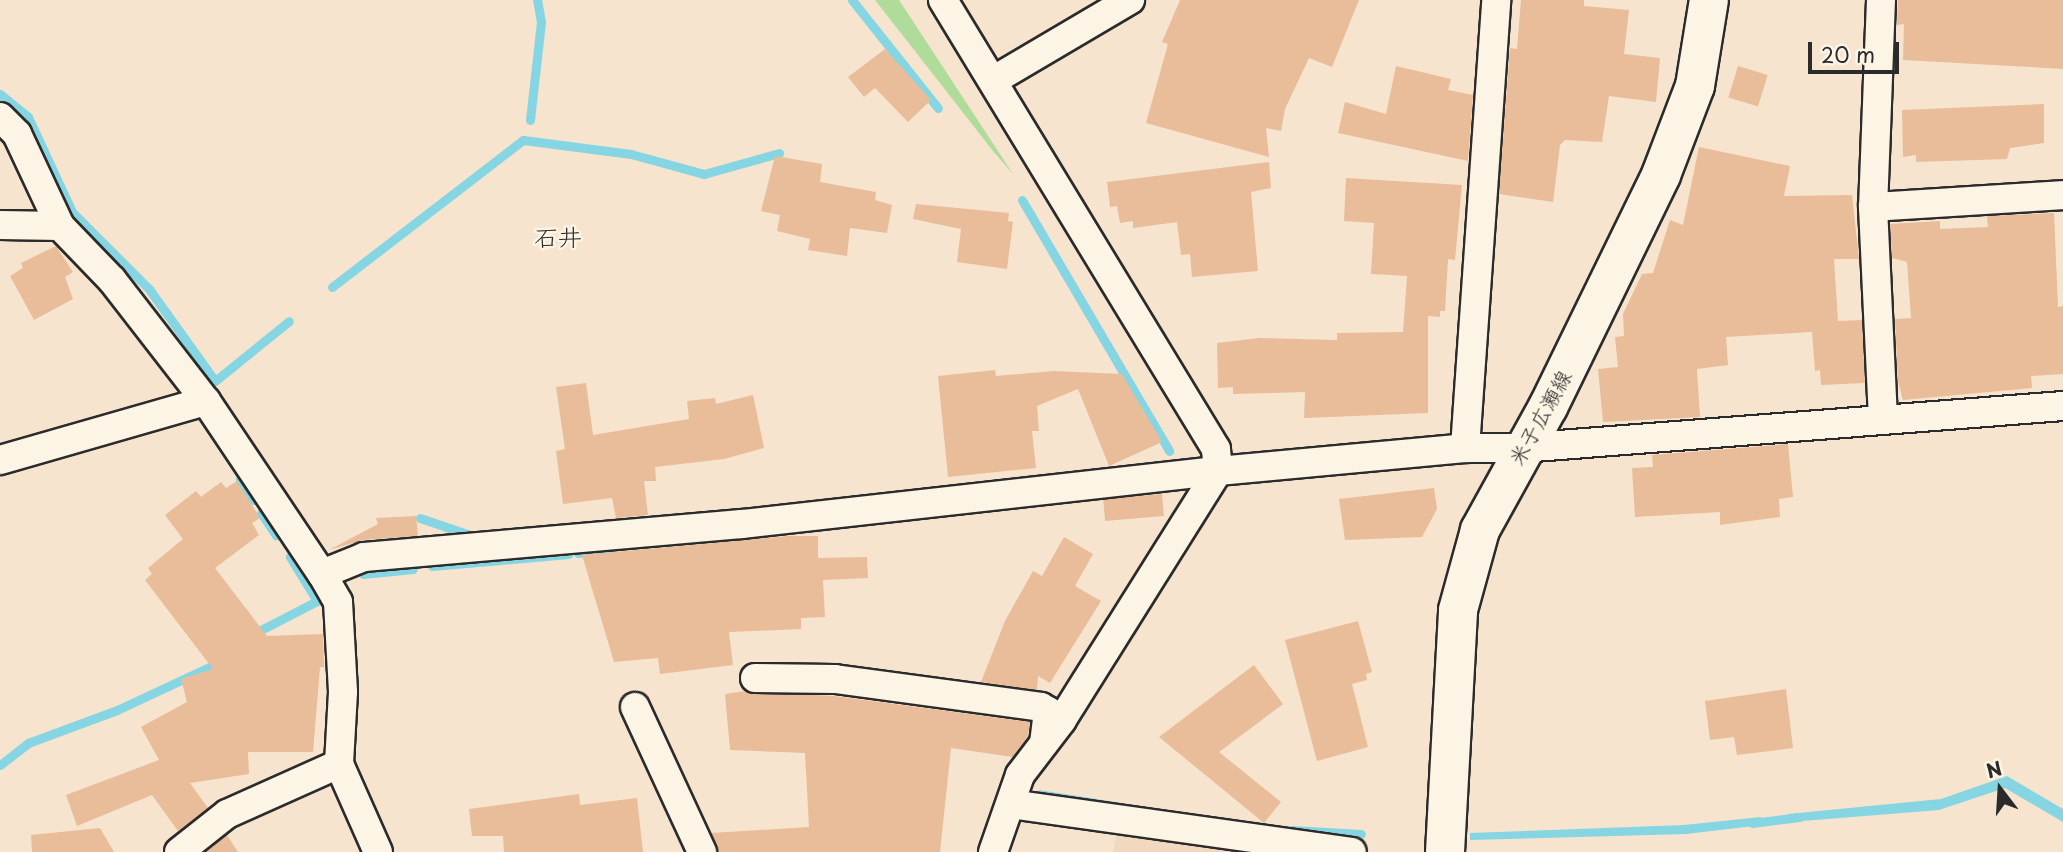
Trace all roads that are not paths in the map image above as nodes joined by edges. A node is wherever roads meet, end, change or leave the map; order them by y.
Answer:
1 (943, 0) edge
2 (1130, 0) edge
3 (1496, 0) edge
4 (1709, 0) edge
5 (1881, 0) edge
6 (994, 80) junction
7 (0, 117) edge
8 (2063, 195) edge
9 (1873, 207) junction
10 (0, 225) edge
11 (60, 226) junction
12 (206, 401) junction
13 (2063, 406) edge
14 (1883, 418) junction
15 (1465, 448) junction
16 (1521, 448) junction
17 (0, 460) edge
18 (1218, 471) junction
19 (322, 574) junction
20 (755, 678) dead end
21 (635, 707) dead end
22 (1044, 743) junction
23 (339, 764) junction
24 (1011, 804) junction
25 (179, 852) edge
26 (378, 852) edge
27 (702, 852) edge
28 (993, 852) edge
29 (1352, 852) edge
30 (1445, 852) edge

1 - 6 street
2 - 6 street
3 - 15 street
4 - 16 main road, 米子広瀬線
5 - 9 street
6 - 18 street
7 - 11 street
8 - 9 street
9 - 14 street
10 - 11 street
11 - 12 street
12 - 17 street
12 - 19 street
13 - 14 street
14 - 16 street
15 - 16 street
15 - 18 street
16 - 30 main road, 米子広瀬線
18 - 19 street
18 - 22 street
19 - 23 street
20 - 22 street
21 - 27 street
22 - 24 street
23 - 25 street
23 - 26 street
24 - 28 street
24 - 29 street

